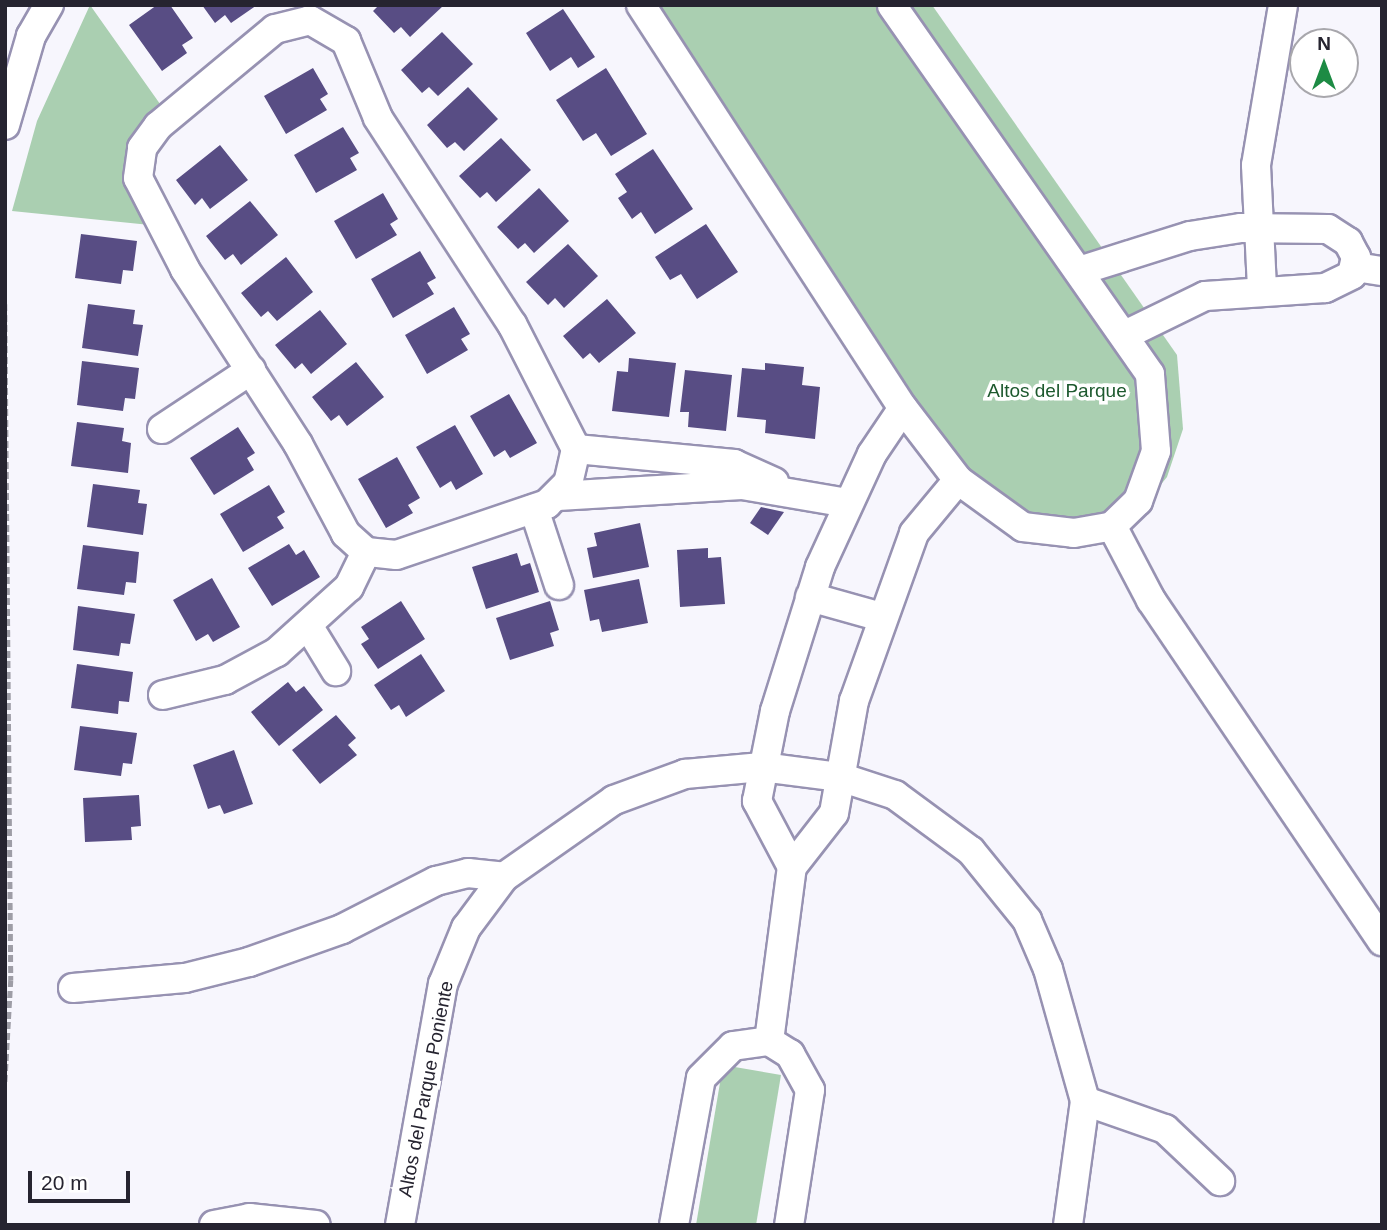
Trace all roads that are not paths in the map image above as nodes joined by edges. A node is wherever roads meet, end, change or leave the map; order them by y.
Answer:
1 (49, 5) edge
2 (641, 5) edge
3 (892, 5) edge
4 (1278, 10) edge
5 (310, 13) edge
6 (18, 33) edge
7 (5, 124) edge
8 (1255, 228) junction
9 (1369, 269) edge
10 (1083, 270) junction
11 (1262, 288) junction
12 (1127, 334) junction
13 (251, 370) junction
14 (903, 408) junction
15 (162, 429) dead end
16 (576, 449) junction
17 (691, 473) junction
18 (958, 480) junction
19 (546, 503) junction
20 (847, 503) junction
21 (1112, 526) junction
22 (366, 551) junction
23 (559, 585) dead end
24 (810, 597) junction
25 (881, 617) junction
26 (309, 627) junction
27 (337, 671) dead end
28 (163, 695) dead end
29 (762, 767) junction
30 (840, 777) junction
31 (792, 867) junction
32 (504, 877) junction
33 (1382, 941) edge
34 (73, 988) dead end
35 (769, 1041) junction
36 (1085, 1101) junction
37 (1220, 1181) dead end
38 (214, 1225) edge
39 (316, 1225) edge
40 (400, 1225) edge
41 (674, 1225) edge
42 (789, 1225) edge
43 (1068, 1225) edge

1 - 6 street
2 - 14 street
3 - 10 street
4 - 8 street
5 - 13 street
5 - 16 street
6 - 7 street
8 - 9 street
8 - 10 street
8 - 11 street
9 - 11 street
10 - 12 street
11 - 12 street
12 - 21 street
13 - 15 street
13 - 22 street
14 - 18 street
14 - 20 street
16 - 17 street
16 - 19 street
17 - 19 street
17 - 20 street
18 - 21 street
18 - 25 street
19 - 22 street
19 - 23 street
20 - 24 street
21 - 33 street
22 - 26 street
24 - 25 street
24 - 29 street
25 - 30 street
26 - 27 street
26 - 28 street
29 - 30 street, Altos del Parque Poniente
29 - 31 street
29 - 32 street, Altos del Parque Poniente
30 - 31 street
30 - 36 street, Altos del Parque Poniente
31 - 35 street
32 - 34 street
32 - 40 street, Altos del Parque Poniente
35 - 41 street
35 - 42 street
36 - 37 street
36 - 43 street, Altos del Parque Poniente
38 - 39 street

